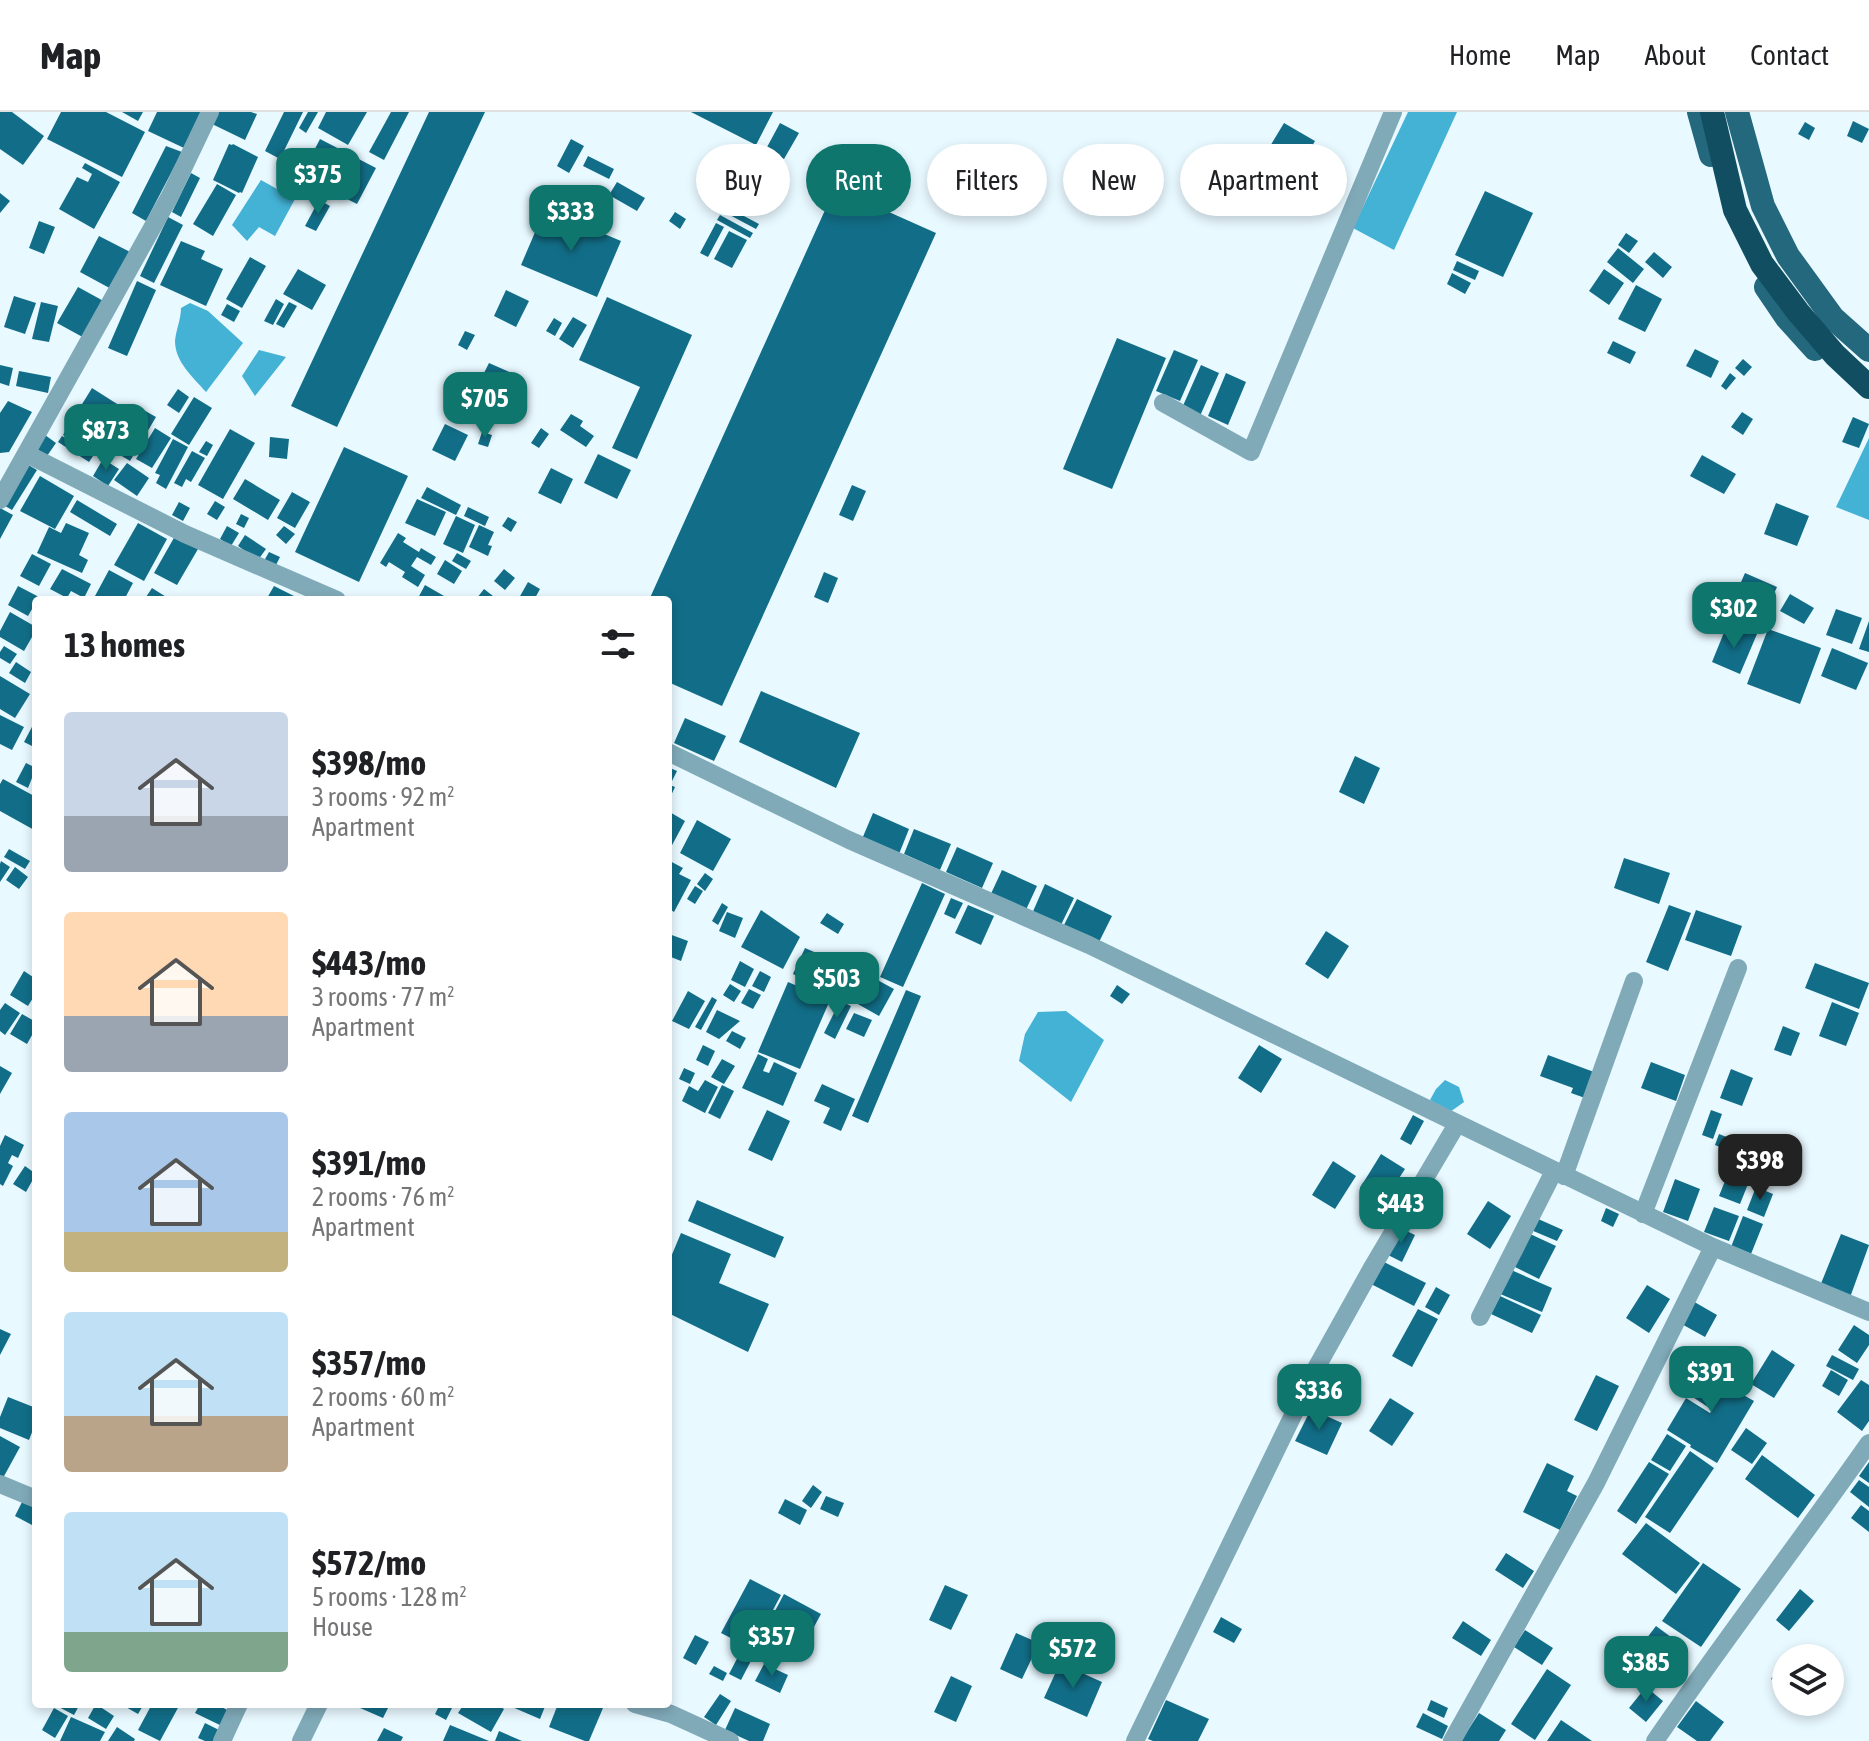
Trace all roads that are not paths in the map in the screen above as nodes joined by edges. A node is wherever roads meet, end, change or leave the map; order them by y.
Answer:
1 (210, 112) edge
2 (1393, 112) edge
3 (1699, 112) edge
4 (1712, 112) edge
5 (1726, 112) edge
6 (1737, 112) edge
7 (1869, 350) edge
8 (1869, 365) edge
9 (1869, 387) edge
10 (1869, 401) edge
11 (1163, 403) dead end
12 (15, 463) edge
13 (0, 500) edge
14 (328, 596) edge
15 (672, 754) edge
16 (1738, 968) dead end
17 (1634, 981) dead end
18 (1457, 1124) junction
19 (1559, 1173) junction
20 (1643, 1214) junction
21 (1713, 1247) junction
22 (1869, 1312) edge
23 (1480, 1317) dead end
24 (1869, 1443) edge
25 (0, 1484) edge
26 (32, 1497) edge
27 (237, 1708) edge
28 (317, 1708) edge
29 (649, 1708) edge
30 (222, 1741) edge
31 (301, 1741) edge
32 (730, 1741) edge
33 (1135, 1741) edge
34 (1452, 1741) edge
35 (1655, 1741) edge

1 - 12 street
2 - 11 street
3 - 10 main road
4 - 9 highway
5 - 8 highway
6 - 7 main road
12 - 13 street
12 - 14 street
15 - 18 street
16 - 20 street
17 - 19 street
18 - 19 street
18 - 33 street
19 - 20 street
19 - 23 street
20 - 21 street
21 - 22 street
21 - 34 street
24 - 35 street
25 - 26 street
27 - 30 street
28 - 31 street
29 - 32 street

